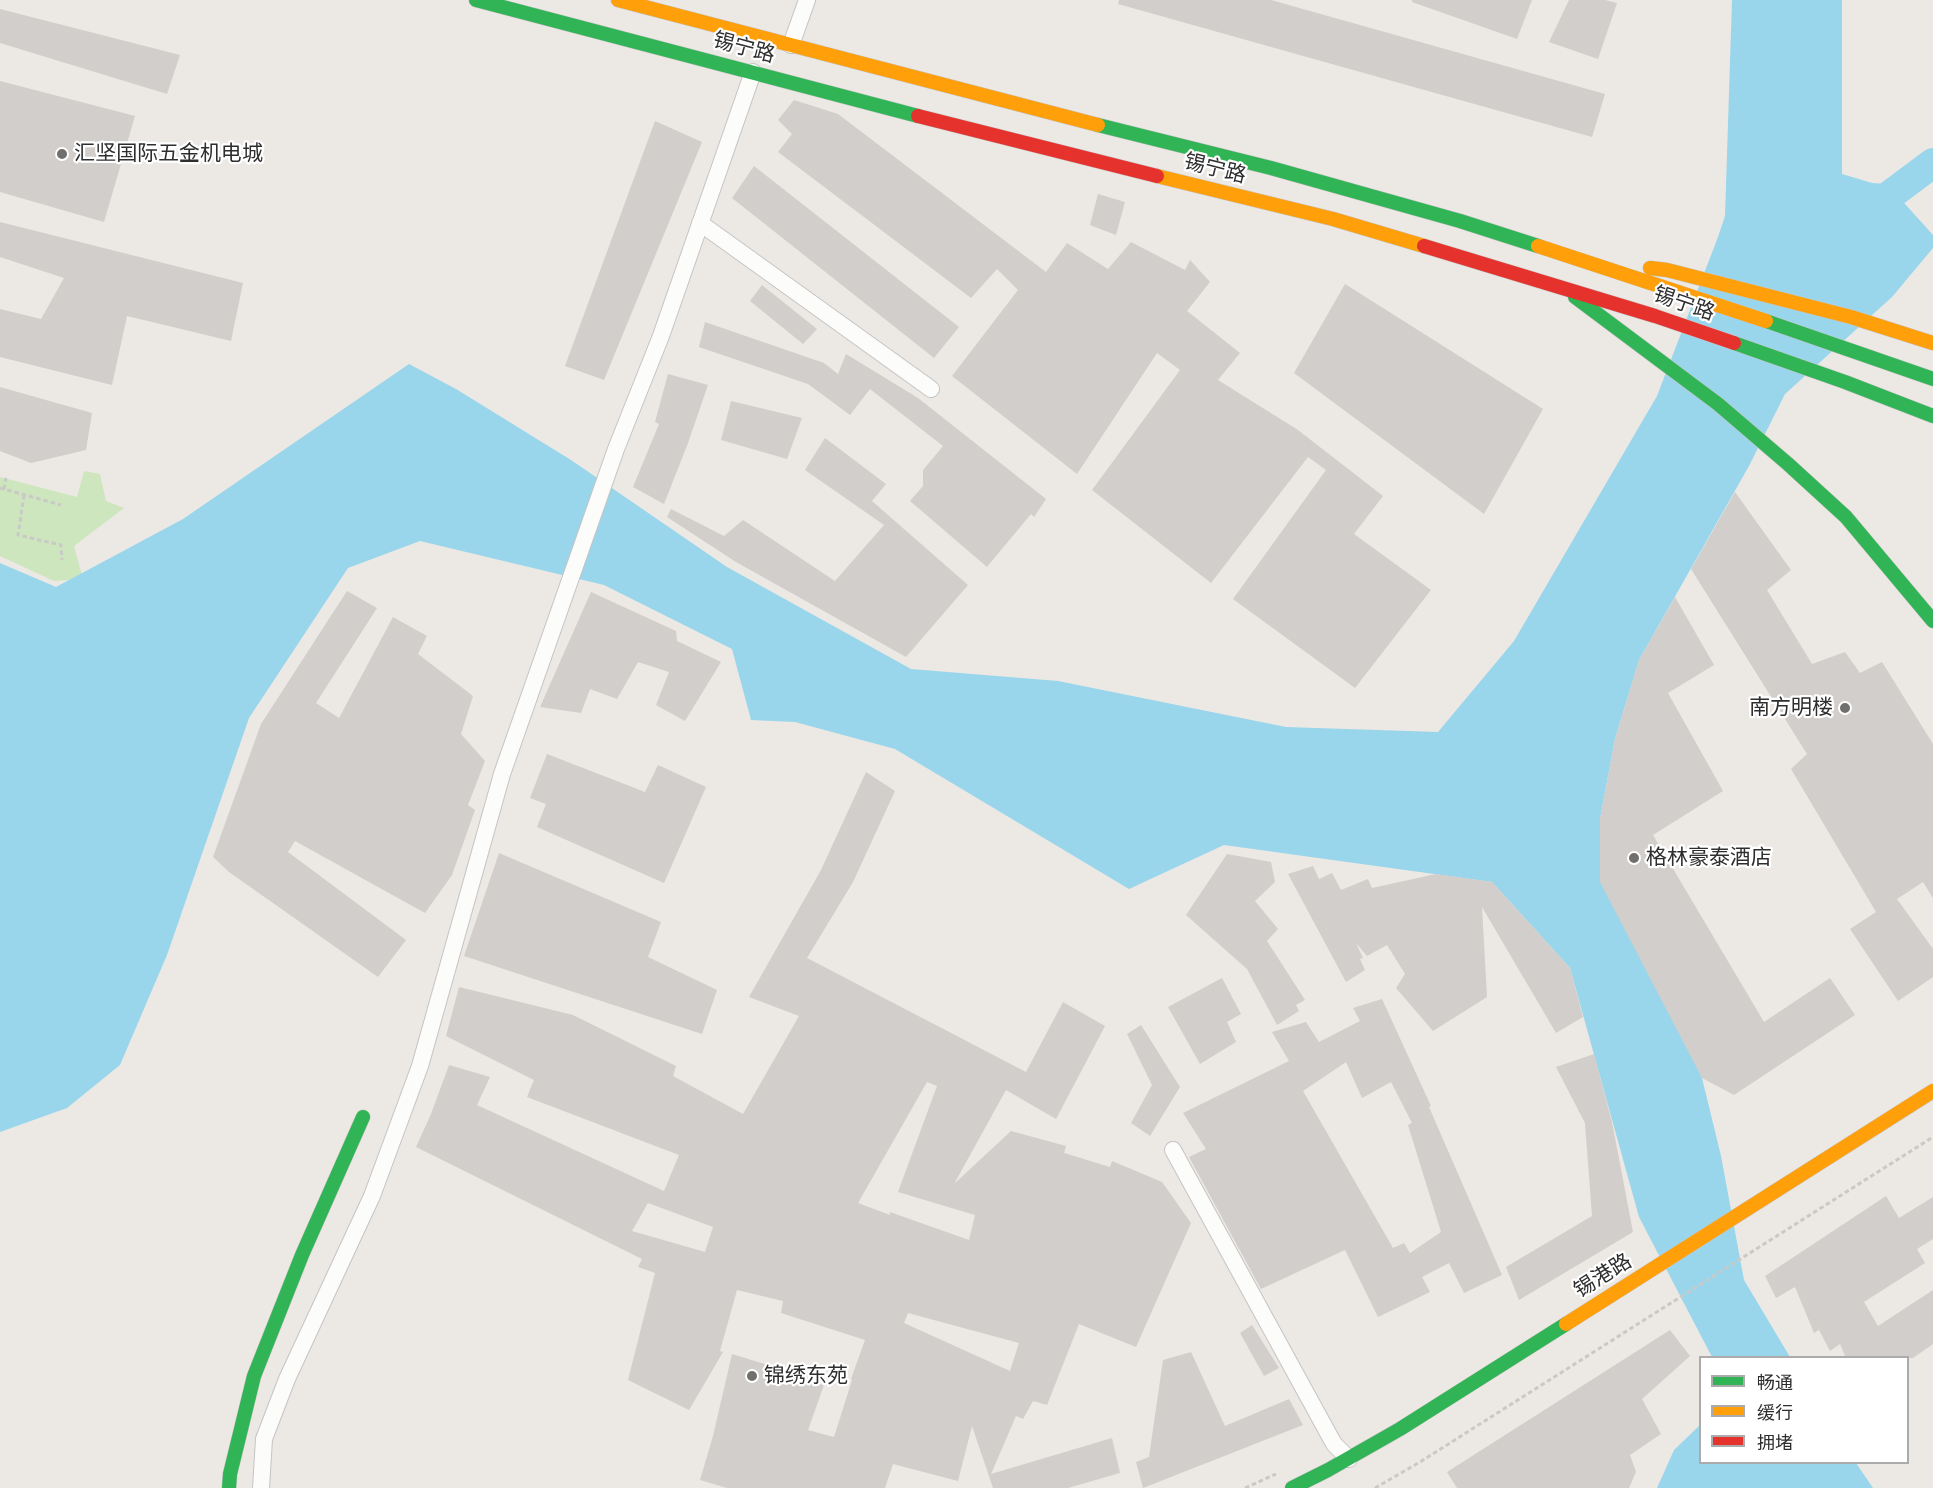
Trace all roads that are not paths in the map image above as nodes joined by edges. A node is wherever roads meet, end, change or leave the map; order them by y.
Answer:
1 (476, 0) edge
2 (618, 0) edge
3 (807, 0) edge
4 (791, 45) junction
5 (753, 72) junction
6 (700, 223) junction
7 (1578, 260) junction
8 (1563, 288) junction
9 (1933, 343) edge
10 (1933, 379) edge
11 (931, 389) dead end
12 (1933, 416) edge
13 (1933, 621) edge
14 (1933, 1091) edge
15 (363, 1117) dead end
16 (1173, 1150) dead end
17 (1349, 1458) junction
18 (229, 1488) edge
19 (261, 1488) edge
20 (1292, 1488) edge

1 - 5 main road, 锡宁路
2 - 4 main road, 锡宁路
3 - 4 street
4 - 7 main road, 锡宁路
5 - 6 street
5 - 8 main road, 锡宁路
6 - 11 street
6 - 19 street
7 - 9 main road
7 - 10 main road, 锡宁路
8 - 12 main road, 锡宁路
8 - 13 main road
14 - 17 main road, 锡港路
15 - 18 main road
16 - 17 street
17 - 20 main road, 锡港路

